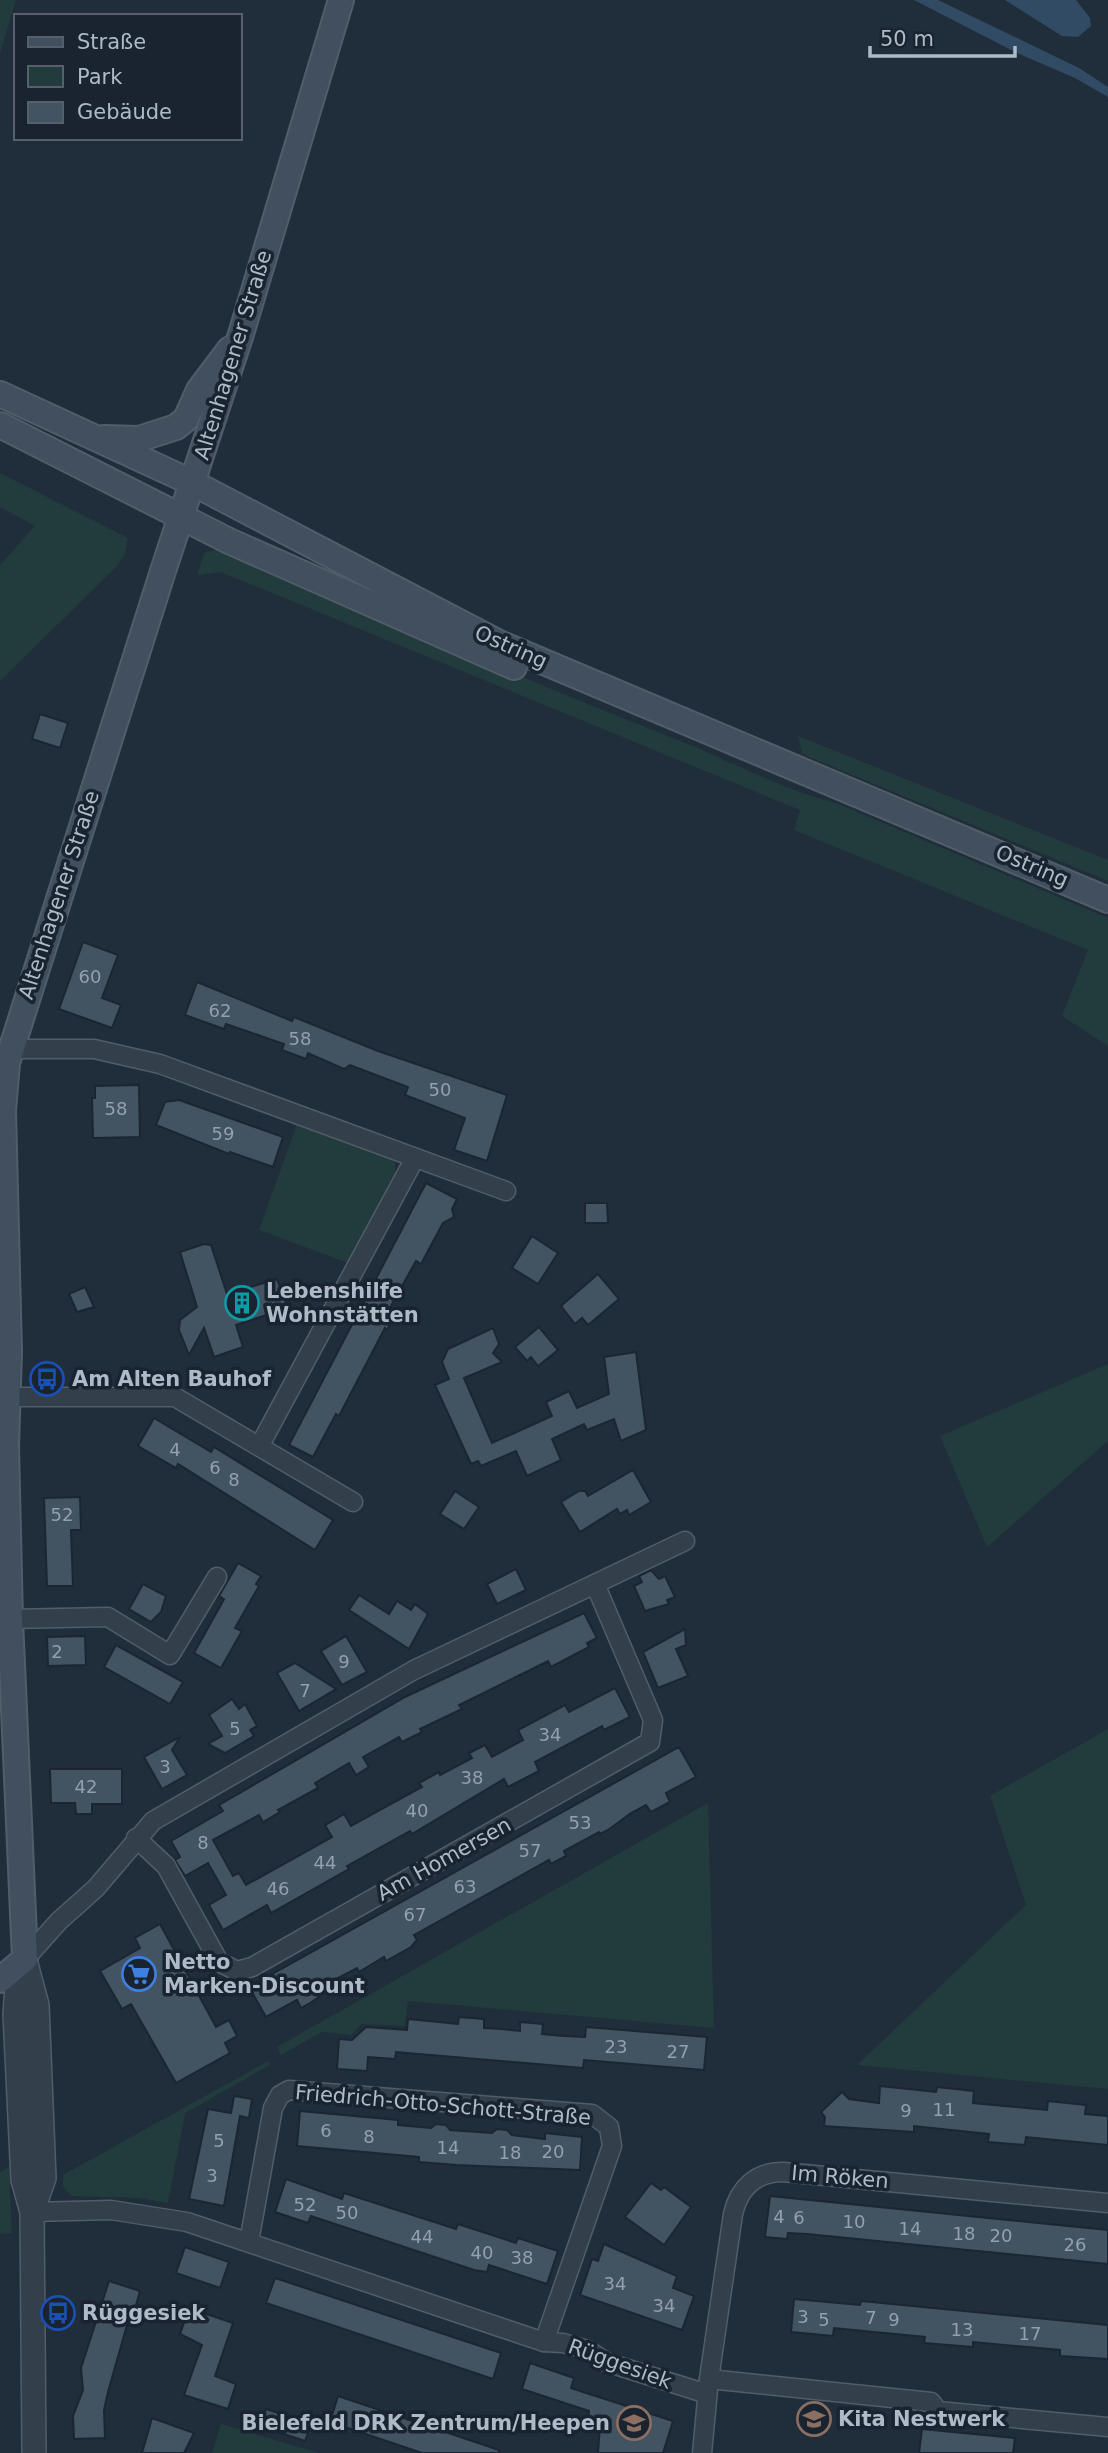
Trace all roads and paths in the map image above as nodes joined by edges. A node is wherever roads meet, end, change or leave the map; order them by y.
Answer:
1 (341, 0) edge
2 (241, 334) junction
3 (0, 394) edge
4 (0, 425) edge
5 (96, 438) junction
6 (193, 483) junction
7 (180, 516) junction
8 (840, 786) junction
9 (1108, 900) edge
10 (10, 1049) junction
11 (415, 1157) junction
12 (506, 1191) dead end
13 (8, 1396) junction
14 (260, 1446) junction
15 (353, 1502) dead end
16 (685, 1541) dead end
17 (218, 1577) dead end
18 (595, 1584) junction
19 (10, 1619) junction
20 (6, 1659) edge
21 (136, 1838) junction
22 (25, 1959) junction
23 (0, 1980) edge
24 (1108, 2203) edge
25 (32, 2211) junction
26 (249, 2242) junction
27 (544, 2342) junction
28 (708, 2386) junction
29 (1108, 2427) edge
30 (34, 2453) edge
31 (702, 2453) edge

1 - 2 main road, Altenhagener Straße
2 - 5 main road
2 - 6 main road, Altenhagener Straße
3 - 5 main road, Ostring
4 - 7 main road, Ostring
5 - 6 main road, Ostring
6 - 7 main road, Altenhagener Straße
6 - 8 main road, Ostring
7 - 8 main road, Ostring
7 - 10 main road, Altenhagener Straße
8 - 9 main road, Ostring
10 - 11 street
10 - 13 main road, Altenhagener Straße
11 - 12 street
11 - 14 street
13 - 14 street
13 - 19 main road, Altenhagener Straße
14 - 15 street
16 - 18 street
17 - 19 street
18 - 21 street
18 - 21 street, Am Homersen
19 - 20 main road, Altenhagener Straße
20 - 22 main road, Altenhagener Straße
21 - 22 street
22 - 23 main road
22 - 25 street
24 - 28 street, Im Röken
25 - 26 street, Rüggesiek
25 - 30 street
26 - 27 street, Rüggesiek
26 - 27 street, Friedrich-Otto-Schott-Straße
27 - 28 street, Rüggesiek
28 - 29 street, Rüggesiek
28 - 31 street

